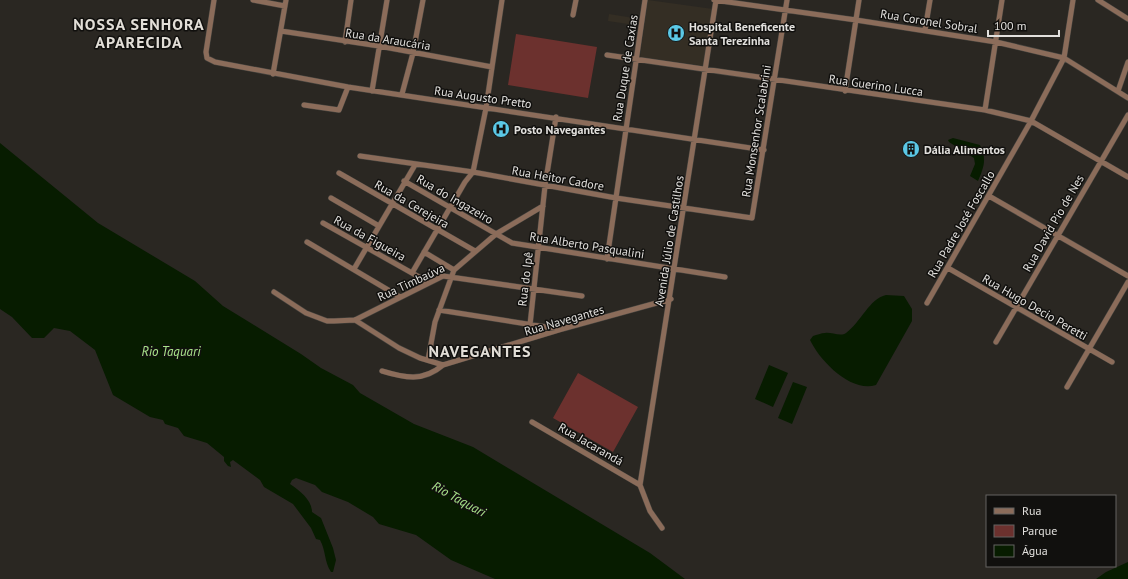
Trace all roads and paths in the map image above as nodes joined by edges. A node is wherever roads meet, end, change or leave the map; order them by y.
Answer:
1 (214, 0) edge
2 (253, 0) edge
3 (286, 0) edge
4 (351, 0) edge
5 (387, 0) edge
6 (423, 0) edge
7 (502, 0) edge
8 (576, 0) edge
9 (645, 0) edge
10 (716, 0) edge
11 (787, 0) edge
12 (859, 0) edge
13 (930, 0) edge
14 (1002, 0) edge
15 (1073, 0) edge
16 (1098, 0) edge
17 (285, 6) junction
18 (786, 10) junction
19 (573, 15) dead end
20 (1128, 19) edge
21 (856, 20) junction
22 (925, 30) junction
23 (280, 31) junction
24 (346, 42) junction
25 (996, 42) junction
26 (379, 46) junction
27 (414, 53) junction
28 (607, 55) dead end
29 (1064, 58) junction
30 (636, 59) junction
31 (1128, 62) edge
32 (492, 67) junction
33 (706, 69) junction
34 (273, 74) junction
35 (775, 80) junction
36 (348, 87) junction
37 (372, 91) junction
38 (845, 91) junction
39 (1118, 91) junction
40 (402, 94) junction
41 (1128, 98) edge
42 (304, 104) dead end
43 (486, 108) junction
44 (985, 110) junction
45 (1128, 115) edge
46 (556, 117) junction
47 (1031, 121) junction
48 (626, 128) junction
49 (695, 140) junction
50 (764, 150) junction
51 (360, 156) dead end
52 (1100, 162) junction
53 (415, 165) junction
54 (473, 172) junction
55 (340, 173) dead end
56 (1128, 177) edge
57 (404, 181) junction
58 (545, 186) junction
59 (989, 196) junction
60 (331, 198) dead end
61 (616, 198) junction
62 (392, 203) junction
63 (543, 206) junction
64 (684, 208) junction
65 (450, 209) junction
66 (752, 218) joint
67 (323, 223) dead end
68 (379, 226) junction
69 (437, 230) junction
70 (496, 234) junction
71 (1059, 236) junction
72 (307, 242) dead end
73 (367, 247) junction
74 (539, 247) junction
75 (475, 251) junction
76 (424, 252) junction
77 (607, 259) junction
78 (948, 268) junction
79 (354, 269) junction
80 (454, 270) junction
81 (675, 270) junction
82 (412, 273) junction
83 (452, 276) junction
84 (1128, 276) edge
85 (724, 277) dead end
86 (428, 282) junction
87 (1128, 282) edge
88 (534, 288) junction
89 (274, 292) dead end
90 (582, 296) dead end
91 (400, 297) junction
92 (671, 299) junction
93 (927, 303) dead end
94 (1016, 307) junction
95 (439, 310) junction
96 (355, 320) junction
97 (530, 325) junction
98 (562, 329) junction
99 (996, 342) dead end
100 (1089, 350) junction
101 (428, 360) junction
102 (1112, 362) dead end
103 (443, 366) junction
104 (382, 371) dead end
105 (1067, 387) dead end
106 (532, 422) dead end
107 (640, 485) junction
108 (662, 528) dead end

1 - 34 street, Rua Augusto Pretto
2 - 17 street
3 - 17 street
4 - 24 street
5 - 26 street
6 - 27 street
7 - 32 street
8 - 19 street
9 - 30 street, Rua Duque de Caxias
10 - 18 street, Rua Coronel Sobral
10 - 33 street, Avenida Júlio de Castilhos
11 - 18 street, Rua Monsenhor Scalabrini
12 - 21 street
13 - 22 street
14 - 25 street
15 - 29 street, Rua Padre José Foscallo
16 - 20 street
17 - 23 street
18 - 21 street, Rua Coronel Sobral
18 - 35 street, Rua Monsenhor Scalabrini
21 - 22 street, Rua Coronel Sobral
21 - 38 street
22 - 25 street, Rua Coronel Sobral
23 - 24 street, Rua da Araucária
23 - 34 street
24 - 26 street, Rua da Araucária
25 - 29 street, Rua Coronel Sobral
25 - 44 street
26 - 27 street, Rua da Araucária
26 - 37 street
27 - 32 street, Rua da Araucária
27 - 40 street
28 - 30 street, Rua Guerino Lucca
29 - 39 street, Rua Coronel Sobral
29 - 47 street, Rua Padre José Foscallo
30 - 33 street, Rua Guerino Lucca
30 - 48 street, Rua Duque de Caxias
31 - 39 street
32 - 43 street
33 - 35 street, Rua Guerino Lucca
33 - 49 street, Avenida Júlio de Castilhos
34 - 36 street, Rua Augusto Pretto
35 - 38 street, Rua Guerino Lucca
35 - 50 street, Rua Monsenhor Scalabrini
36 - 37 street, Rua Augusto Pretto
36 - 42 street
37 - 40 street, Rua Augusto Pretto
38 - 44 street, Rua Guerino Lucca
39 - 41 street, Rua Coronel Sobral
40 - 43 street, Rua Augusto Pretto
43 - 46 street, Rua Augusto Pretto
43 - 54 street
44 - 47 street, Rua Guerino Lucca
45 - 52 street, Rua David Pio de Nes
46 - 48 street, Rua Augusto Pretto
46 - 58 street, Rua do Ipê
47 - 52 street, Rua Guerino Lucca
47 - 59 street, Rua Padre José Foscallo
48 - 49 street, Rua Augusto Pretto
48 - 61 street, Rua Duque de Caxias
49 - 50 street, Rua Augusto Pretto
49 - 64 street, Avenida Júlio de Castilhos
50 - 66 street, Rua Monsenhor Scalabrini
51 - 53 street, Rua Heitor Cadore
52 - 56 street, Rua Guerino Lucca
52 - 71 street, Rua David Pio de Nes
53 - 54 street, Rua Heitor Cadore
53 - 57 street
54 - 58 street, Rua Heitor Cadore
54 - 65 street
55 - 62 street, Rua da Cerejeira
57 - 62 street
57 - 65 street, Rua do Ingazeiro
58 - 61 street, Rua Heitor Cadore
58 - 63 street, Rua do Ipê
59 - 71 street
59 - 78 street, Rua Padre José Foscallo
60 - 68 street
61 - 64 street, Rua Heitor Cadore
61 - 77 street, Rua Duque de Caxias
62 - 68 street
62 - 69 street, Rua da Cerejeira
63 - 70 street, Rua Timbaúva
63 - 74 street, Rua do Ipê
64 - 66 street, Rua Heitor Cadore
64 - 81 street, Avenida Júlio de Castilhos
65 - 69 street
65 - 70 street, Rua do Ingazeiro
67 - 73 street, Rua da Figueira
68 - 73 street
69 - 75 street, Rua da Cerejeira
69 - 76 street
70 - 74 street, Rua Alberto Pasqualini
70 - 75 street, Rua Timbaúva
71 - 84 street
71 - 94 street, Rua David Pio de Nes
72 - 79 street
73 - 79 street
73 - 82 street, Rua da Figueira
74 - 77 street, Rua Alberto Pasqualini
74 - 88 street, Rua do Ipê
75 - 80 street, Rua Timbaúva
76 - 80 street
76 - 82 street
77 - 81 street, Rua Alberto Pasqualini
78 - 93 street, Rua Padre José Foscallo
78 - 94 street, Rua Hugo Decio Peretti
79 - 91 street
80 - 83 street, Rua Timbaúva
81 - 85 street, Rua Alberto Pasqualini
81 - 92 street, Avenida Júlio de Castilhos
82 - 86 street, Rua da Figueira
83 - 86 street, Rua Timbaúva
83 - 88 street
83 - 95 street
86 - 91 street, Rua Timbaúva
87 - 100 street
88 - 90 street
88 - 97 street, Rua do Ipê
89 - 96 street, Rua Timbaúva
91 - 96 street, Rua Timbaúva
92 - 98 street, Rua Navegantes
92 - 107 street, Avenida Júlio de Castilhos
94 - 99 street, Rua David Pio de Nes
94 - 100 street, Rua Hugo Decio Peretti
95 - 97 street
95 - 101 street
96 - 101 street
97 - 98 street
98 - 103 street, Rua Navegantes
100 - 102 street, Rua Hugo Decio Peretti
100 - 105 street
101 - 103 street
103 - 104 street, Rua Navegantes
106 - 107 street, Rua Jacarandá
107 - 108 street

